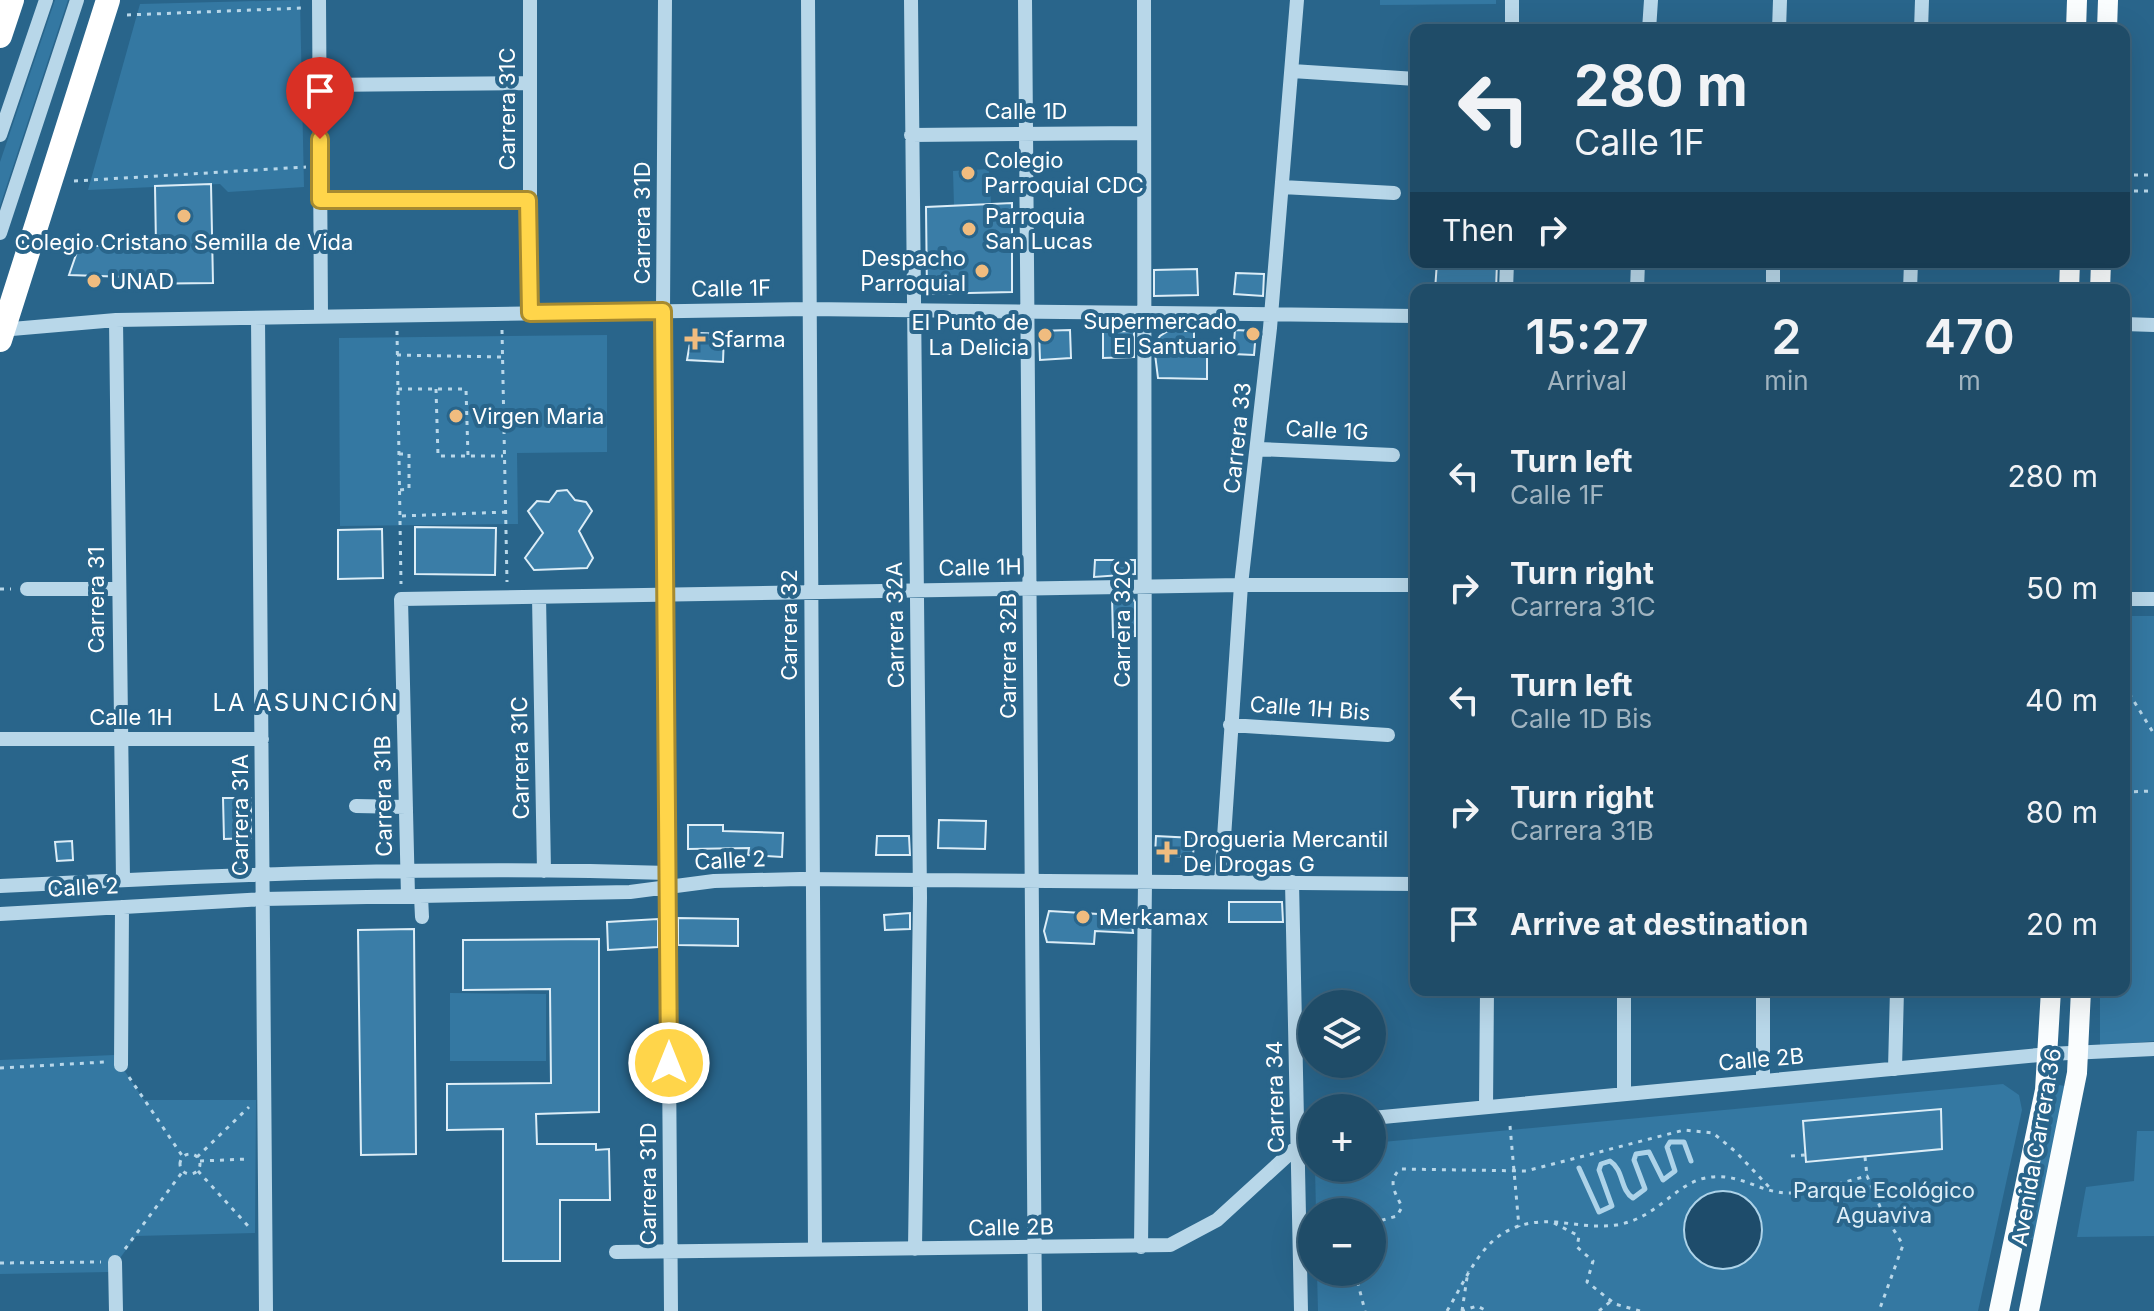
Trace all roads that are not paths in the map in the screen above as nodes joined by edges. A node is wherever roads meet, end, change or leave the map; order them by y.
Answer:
1 (12, 0) edge
2 (46, 0) edge
3 (77, 0) edge
4 (530, 0) edge
5 (665, 0) edge
6 (808, 0) edge
7 (911, 0) edge
8 (1025, 0) edge
9 (1144, 0) edge
10 (1297, 0) edge
11 (1512, 0) edge
12 (1651, 0) edge
13 (1780, 0) edge
14 (1922, 0) edge
15 (2077, 0) edge
16 (2108, 0) edge
17 (319, 4) edge
18 (106, 8) edge
19 (1512, 24) edge
20 (1649, 24) edge
21 (1779, 24) edge
22 (1921, 24) edge
23 (2076, 24) edge
24 (2107, 24) edge
25 (0, 36) edge
26 (1292, 71) junction
27 (1410, 79) edge
28 (528, 83) junction
29 (319, 85) junction
30 (1026, 132) junction
31 (1142, 133) junction
32 (0, 135) edge
33 (911, 135) junction
34 (1282, 187) junction
35 (1394, 193) dead end
36 (320, 200) junction
37 (528, 200) junction
38 (0, 233) edge
39 (808, 309) junction
40 (914, 310) junction
41 (663, 311) junction
42 (1028, 312) junction
43 (530, 313) junction
44 (1142, 313) junction
45 (1271, 315) junction
46 (1410, 316) edge
47 (321, 317) junction
48 (258, 318) junction
49 (116, 320) junction
50 (2130, 324) edge
51 (2154, 325) edge
52 (1, 333) edge
53 (1258, 449) junction
54 (1393, 455) dead end
55 (1241, 585) junction
56 (1410, 585) edge
57 (1144, 587) junction
58 (27, 589) dead end
59 (118, 589) junction
60 (1030, 589) junction
61 (917, 590) junction
62 (810, 592) junction
63 (666, 595) junction
64 (539, 597) junction
65 (401, 599) joint
66 (2130, 599) edge
67 (2154, 599) edge
68 (1230, 725) junction
69 (1388, 735) dead end
70 (0, 739) edge
71 (120, 739) junction
72 (262, 739) junction
73 (356, 806) dead end
74 (406, 807) junction
75 (544, 871) junction
76 (407, 872) junction
77 (263, 873) junction
78 (812, 879) junction
79 (123, 880) junction
80 (668, 880) junction
81 (920, 880) junction
82 (1032, 880) junction
83 (1145, 881) junction
84 (1221, 882) junction
85 (1292, 882) junction
86 (1410, 884) edge
87 (0, 886) edge
88 (414, 896) junction
89 (263, 899) junction
90 (122, 907) junction
91 (0, 914) edge
92 (422, 917) dead end
93 (1487, 996) edge
94 (1624, 996) edge
95 (1763, 996) edge
96 (1897, 996) edge
97 (2051, 996) edge
98 (2081, 996) edge
99 (2154, 1049) edge
100 (2079, 1053) junction
101 (2049, 1054) junction
102 (121, 1063) road end
103 (1895, 1069) junction
104 (1763, 1081) junction
105 (1624, 1094) junction
106 (1486, 1107) junction
107 (1386, 1117) edge
108 (1297, 1144) junction
109 (1141, 1247) junction
110 (1035, 1248) junction
111 (915, 1249) junction
112 (815, 1250) junction
113 (616, 1252) dead end
114 (671, 1252) junction
115 (115, 1262) road end
116 (2008, 1268) junction
117 (2037, 1272) junction
118 (116, 1311) edge
119 (266, 1311) edge
120 (671, 1311) edge
121 (1035, 1311) edge
122 (1301, 1311) edge
123 (1999, 1311) edge
124 (2029, 1311) edge

1 - 25 highway
2 - 32 street
3 - 38 street
4 - 28 street, Carrera 31C
5 - 41 street, Carrera 31D
6 - 39 street, Carrera 32
7 - 33 street, Carrera 32A
8 - 30 street, Carrera 32B
9 - 31 street, Carrera 32C
10 - 26 street, Carrera 33
11 - 19 street
12 - 20 street
13 - 21 street
14 - 22 street
15 - 23 main road
16 - 24 main road
17 - 29 street
18 - 52 highway
26 - 27 street
26 - 34 street, Carrera 33
28 - 29 street
28 - 37 street, Carrera 31C
29 - 36 street
30 - 31 street, Calle 1D
30 - 33 street, Calle 1D
30 - 42 street, Carrera 32B
31 - 44 street, Carrera 32C
33 - 40 street, Carrera 32A
34 - 35 street
34 - 45 street, Carrera 33
36 - 37 street
36 - 47 street
37 - 43 street, Carrera 31C
39 - 40 street, Calle 1F
39 - 41 street, Calle 1F
39 - 62 street, Carrera 32
40 - 42 street, Calle 1F
40 - 61 street, Carrera 32A
41 - 43 street, Calle 1F
41 - 63 street, Carrera 31D
42 - 44 street, Calle 1F
42 - 60 street, Carrera 32B
43 - 47 street, Calle 1F
44 - 45 street, Calle 1F
44 - 57 street, Carrera 32C
45 - 46 street, Calle 1F
45 - 53 street, Carrera 33
47 - 48 street, Calle 1F
48 - 49 street, Calle 1F
48 - 72 street, Carrera 31A
49 - 52 street, Calle 1F
49 - 59 street, Carrera 31
50 - 51 street
53 - 54 street, Calle 1G
53 - 55 street, Carrera 33
55 - 56 street, Calle 1H
55 - 57 street, Calle 1H
55 - 68 street, Carrera 33
57 - 60 street, Calle 1H
57 - 83 street, Carrera 32C
58 - 59 street
59 - 71 street, Carrera 31
60 - 61 street, Calle 1H
60 - 82 street, Carrera 32B
61 - 62 street, Calle 1H
61 - 81 street, Carrera 32A
62 - 63 street, Calle 1H
62 - 78 street, Carrera 32
63 - 64 street, Calle 1H
63 - 80 street, Carrera 31D
64 - 65 street, Calle 1H
64 - 75 street, Carrera 31C
65 - 74 street, Carrera 31B
66 - 67 street
68 - 69 street, Calle 1H Bis
68 - 84 street, Carrera 33
70 - 71 street, Calle 1H
71 - 72 street, Calle 1H
71 - 79 street, Carrera 31
72 - 77 street, Carrera 31A
73 - 74 street
74 - 76 street, Carrera 31B
75 - 76 street, Calle 2
75 - 80 street, Calle 2
76 - 77 street, Calle 2
76 - 88 street, Carrera 31B
77 - 79 street, Calle 2
77 - 89 street, Carrera 31A
78 - 80 street, Calle 2
78 - 81 street, Calle 2
78 - 112 street, Carrera 32
79 - 87 street, Calle 2
80 - 88 street, Calle 2
80 - 114 street, Carrera 31D
81 - 82 street, Calle 2
81 - 111 street, Carrera 32A
82 - 83 street, Calle 2
82 - 110 street, Carrera 32B
83 - 84 street, Calle 2
83 - 109 street, Carrera 32C
84 - 85 street, Calle 2
85 - 86 street, Calle 2
85 - 108 street, Carrera 34
88 - 89 street, Calle 2
88 - 92 street, Carrera 31B
89 - 90 street, Calle 2
89 - 119 street, Carrera 31A
90 - 91 street, Calle 2
90 - 102 street
93 - 106 street
94 - 105 street
95 - 104 street
96 - 103 street
97 - 101 main road, Avenida Carrera 36
98 - 100 main road, Avenida Carrera 36
99 - 100 street, Calle 2B
100 - 101 street, Calle 2B
100 - 117 main road, Avenida Carrera 36
101 - 103 street, Calle 2B
101 - 116 main road, Avenida Carrera 36
103 - 104 street, Calle 2B
104 - 105 street, Calle 2B
105 - 106 street, Calle 2B
106 - 107 street, Calle 2B
108 - 109 street, Calle 2B
108 - 122 street, Carrera 34
109 - 110 street, Calle 2B
110 - 111 street, Calle 2B
110 - 121 street, Carrera 32B
111 - 112 street, Calle 2B
112 - 114 street, Calle 2B
113 - 114 street, Calle 2B
114 - 120 street, Carrera 31D
115 - 118 street
116 - 117 main road
116 - 123 main road, Avenida Carrera 36
117 - 124 main road, Avenida Carrera 36

